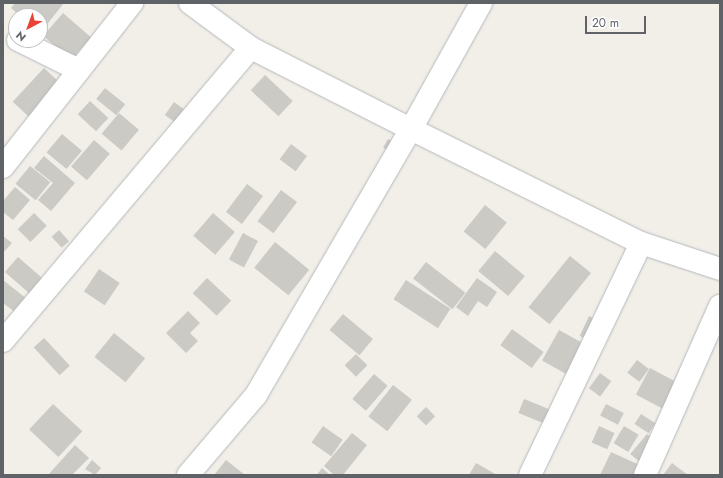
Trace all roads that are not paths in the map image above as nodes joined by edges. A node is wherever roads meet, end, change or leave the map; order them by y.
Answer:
1 (132, 3) edge
2 (190, 3) edge
3 (481, 3) edge
4 (35, 48) edge
5 (251, 48) junction
6 (79, 70) junction
7 (411, 129) junction
8 (3, 167) edge
9 (641, 243) junction
10 (720, 269) edge
11 (720, 306) edge
12 (3, 341) edge
13 (188, 475) edge
14 (530, 475) edge
15 (645, 475) edge

1 - 6 street
2 - 5 street
3 - 7 street
4 - 6 street
5 - 7 street
5 - 12 street
6 - 8 street
7 - 9 street
7 - 13 street
9 - 10 street
9 - 14 street
11 - 15 street

